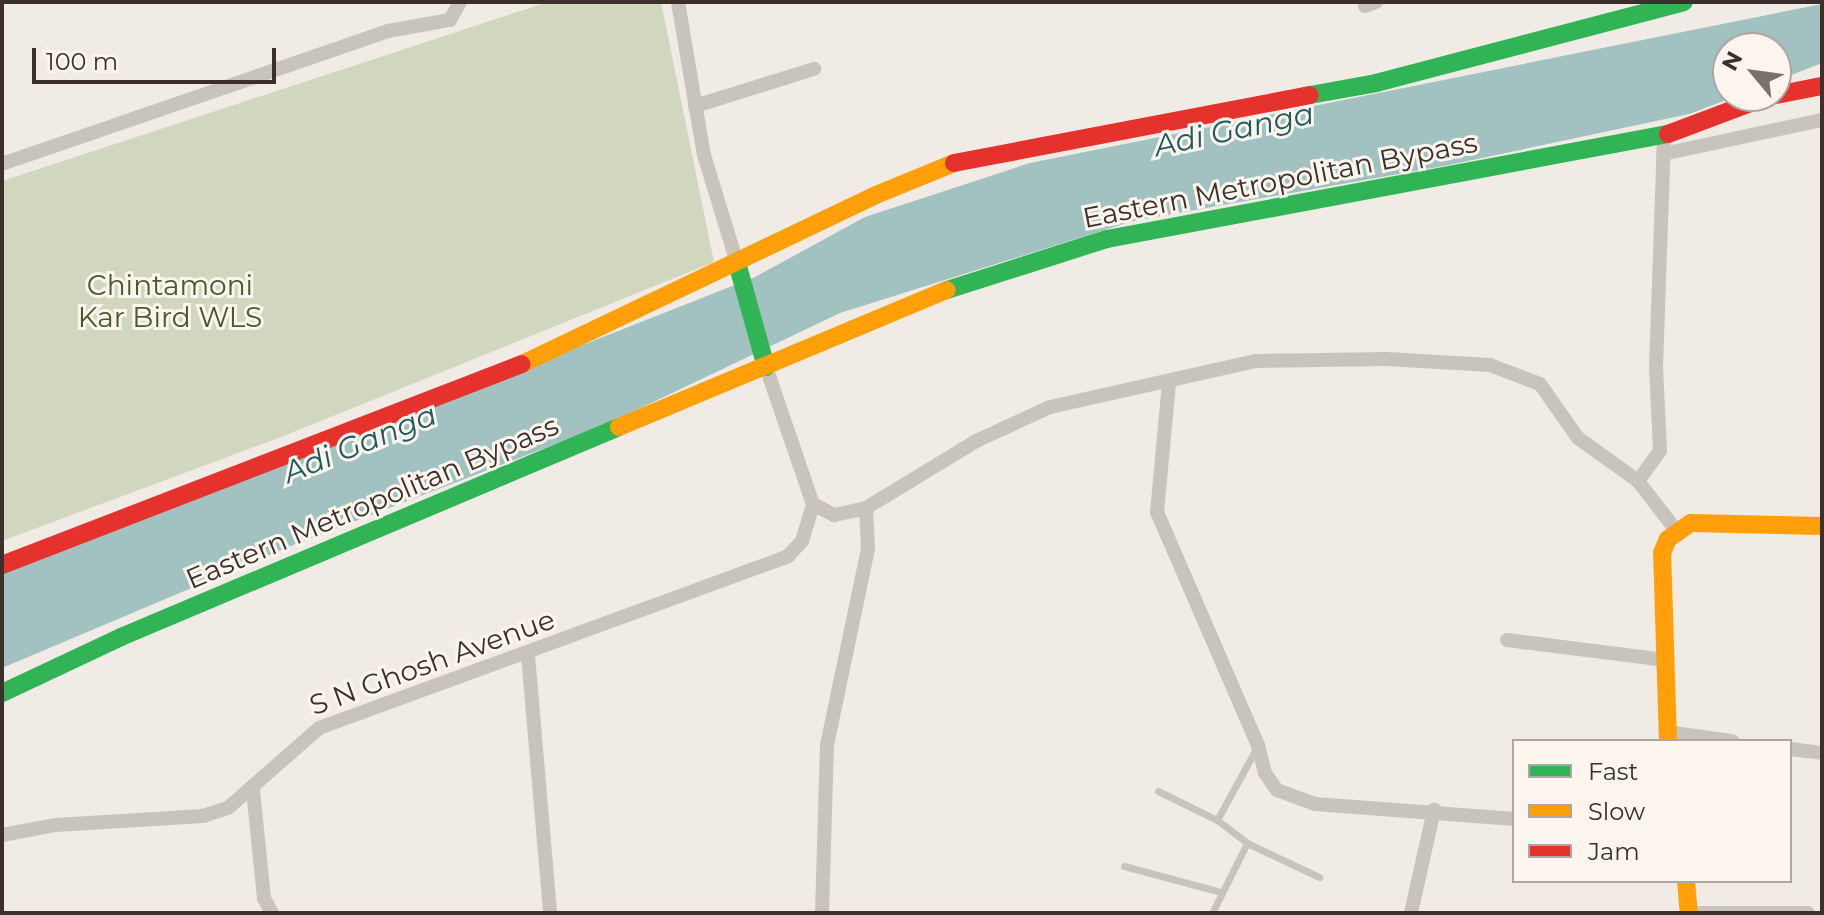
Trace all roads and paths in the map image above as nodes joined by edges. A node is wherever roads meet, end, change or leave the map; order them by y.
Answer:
1 (460, 2) edge
2 (678, 2) edge
3 (1684, 2) edge
4 (814, 69) dead end
5 (1822, 86) edge
6 (1792, 92) edge
7 (695, 106) junction
8 (1734, 112) edge
9 (1822, 120) edge
10 (1664, 144) junction
11 (2, 164) edge
12 (737, 263) junction
13 (766, 367) junction
14 (1169, 383) junction
15 (1638, 481) junction
16 (813, 504) junction
17 (866, 508) junction
18 (1822, 526) edge
19 (1675, 529) junction
20 (2, 565) edge
21 (1507, 640) dead end
22 (528, 655) junction
23 (1665, 660) junction
24 (2, 693) edge
25 (1668, 737) edge
26 (1700, 739) edge
27 (1258, 745) junction
28 (1792, 749) edge
29 (1822, 753) edge
30 (253, 790) junction
31 (1158, 791) dead end
32 (1434, 810) junction
33 (1512, 819) edge
34 (1217, 820) junction
35 (2, 835) edge
36 (1247, 843) junction
37 (1124, 866) dead end
38 (1319, 877) dead end
39 (1686, 883) edge
40 (1221, 892) junction
41 (272, 913) edge
42 (550, 913) edge
43 (822, 913) edge
44 (1212, 913) edge
45 (1411, 913) edge
46 (1689, 913) edge
47 (1808, 913) edge

1 - 11 street
2 - 7 street
3 - 12 main road
4 - 7 street
5 - 6 main road
7 - 12 street
8 - 10 main road, Eastern Metropolitan Bypass
9 - 10 street
10 - 13 main road, Eastern Metropolitan Bypass
10 - 15 street
12 - 13 main road
12 - 20 main road
13 - 16 street
13 - 24 main road, Eastern Metropolitan Bypass
14 - 15 street
14 - 17 street
14 - 27 street
15 - 19 street
16 - 17 street
16 - 22 street, S N Ghosh Avenue
17 - 43 street
18 - 19 main road
19 - 23 main road
21 - 23 street
22 - 30 street, S N Ghosh Avenue
22 - 42 street
23 - 25 main road
25 - 26 street
27 - 32 street
27 - 34 lane
28 - 29 street
30 - 35 street, S N Ghosh Avenue
30 - 41 street
31 - 34 lane
32 - 33 street
32 - 45 street
34 - 36 lane
36 - 38 lane
36 - 40 lane
37 - 40 lane
39 - 46 main road
40 - 44 lane
46 - 47 street

